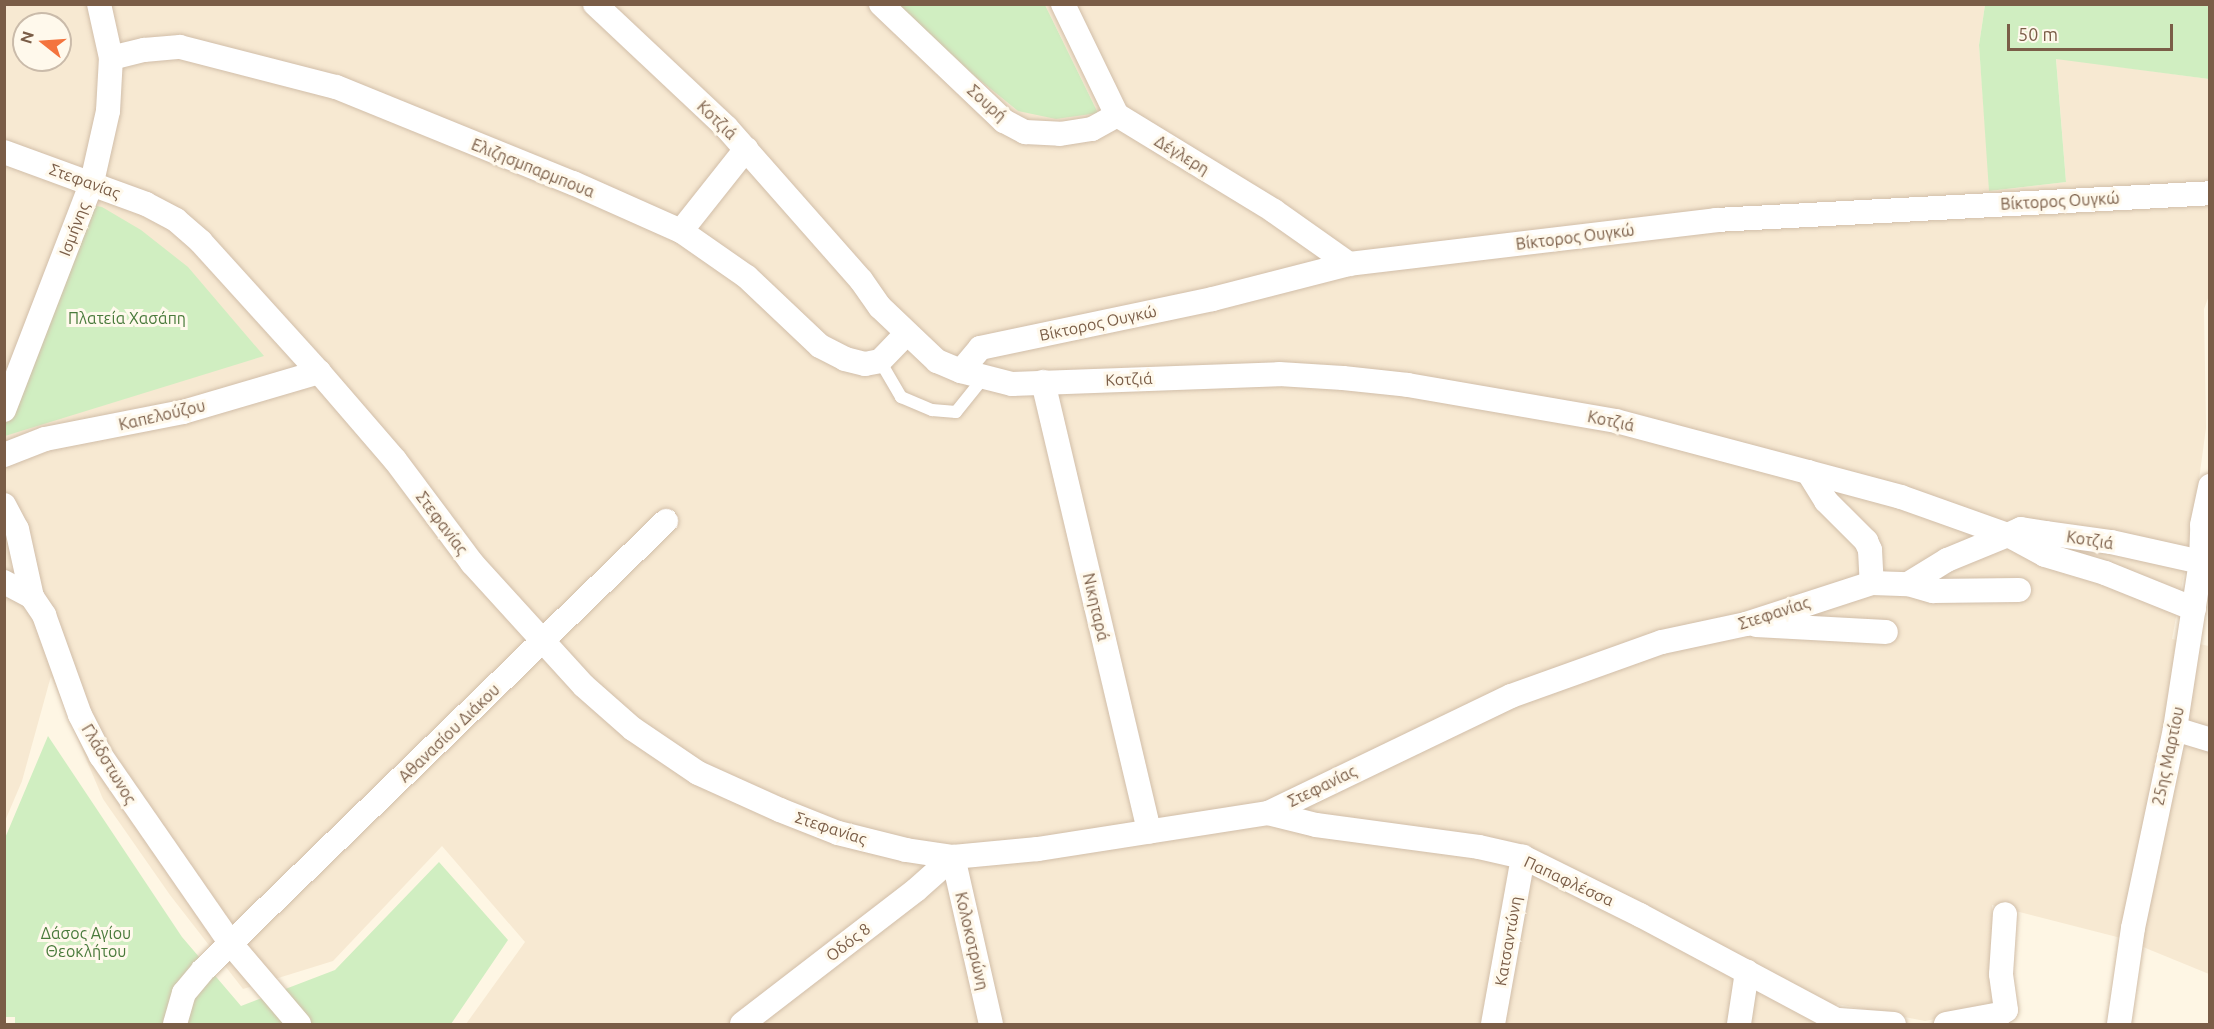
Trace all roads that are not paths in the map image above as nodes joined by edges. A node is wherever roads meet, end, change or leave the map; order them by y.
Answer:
1 (99, 4) edge
2 (596, 4) edge
3 (881, 4) edge
4 (1063, 4) edge
5 (111, 58) junction
6 (1118, 115) junction
7 (746, 149) junction
8 (4, 152) edge
9 (92, 182) junction
10 (2210, 193) edge
11 (681, 231) junction
12 (1349, 264) junction
13 (906, 334) junction
14 (880, 361) junction
15 (961, 371) junction
16 (319, 372) junction
17 (984, 377) junction
18 (1043, 382) junction
19 (4, 411) edge
20 (4, 454) edge
21 (1808, 472) junction
22 (2210, 486) edge
23 (4, 505) edge
24 (666, 521) dead end
25 (2008, 535) junction
26 (2201, 562) junction
27 (4, 582) edge
28 (1872, 583) junction
29 (1908, 584) junction
30 (2019, 590) dead end
31 (32, 597) junction
32 (2194, 609) junction
33 (1746, 624) junction
34 (1886, 632) dead end
35 (543, 641) junction
36 (2175, 729) junction
37 (2210, 740) edge
38 (1268, 813) junction
39 (1149, 832) junction
40 (953, 857) junction
41 (1523, 858) junction
42 (2005, 914) dead end
43 (231, 944) junction
44 (1747, 972) junction
45 (1842, 1022) edge
46 (175, 1024) edge
47 (299, 1024) edge
48 (742, 1024) edge
49 (991, 1024) edge
50 (1493, 1024) edge
51 (1739, 1024) edge
52 (1894, 1024) edge
53 (1946, 1024) edge
54 (2119, 1024) edge

1 - 5 street, Ισμήνης
2 - 7 street, Κοτζιά
3 - 6 street, Σουρή
4 - 6 street
5 - 9 street, Ισμήνης
5 - 11 street, Ελιζησμπαρμπουα
6 - 12 street, Δέγλερη
7 - 11 street
7 - 13 street, Κοτζιά
8 - 9 street, Στεφανίας
9 - 16 street, Στεφανίας
9 - 19 street, Ισμήνης
10 - 12 street, Βίκτορος Ουγκώ
11 - 14 street, Ελιζησμπαρμπουα
12 - 15 street, Βίκτορος Ουγκώ
13 - 14 street
13 - 15 street, Κοτζιά
14 - 17 lane
15 - 17 street, Κοτζιά
16 - 20 street, Καπελούζου
16 - 35 street, Στεφανίας
17 - 18 street, Κοτζιά
18 - 21 street, Κοτζιά
18 - 39 street, Νικηταρά
21 - 25 street, Κοτζιά
21 - 28 street
22 - 26 street, 25ης Μαρτίου
23 - 31 street
24 - 35 street, Αθανασίου Διάκου
25 - 26 street, Κοτζιά
25 - 29 street
25 - 32 street
26 - 32 street, 25ης Μαρτίου
27 - 31 street
28 - 29 street, Στεφανίας
28 - 33 street, Στεφανίας
29 - 30 street, Στεφανίας
31 - 43 street, Γλάδστωνος
32 - 36 street, 25ης Μαρτίου
33 - 34 street
33 - 38 street, Στεφανίας
35 - 40 street, Στεφανίας
35 - 43 street, Αθανασίου Διάκου
36 - 37 street
36 - 54 street, 25ης Μαρτίου
38 - 39 street, Στεφανίας
38 - 41 street, Παπαφλέσσα
39 - 40 street, Στεφανίας
40 - 48 street, Οδός 8
40 - 49 street, Κολοκοτρώνη
41 - 44 street, Παπαφλέσσα
41 - 50 street, Κατσαντώνη
42 - 53 street
43 - 46 street, Αθανασίου Διάκου
43 - 47 street, Γλάδστωνος
44 - 45 street, Παπαφλέσσα
44 - 51 street
45 - 52 street

